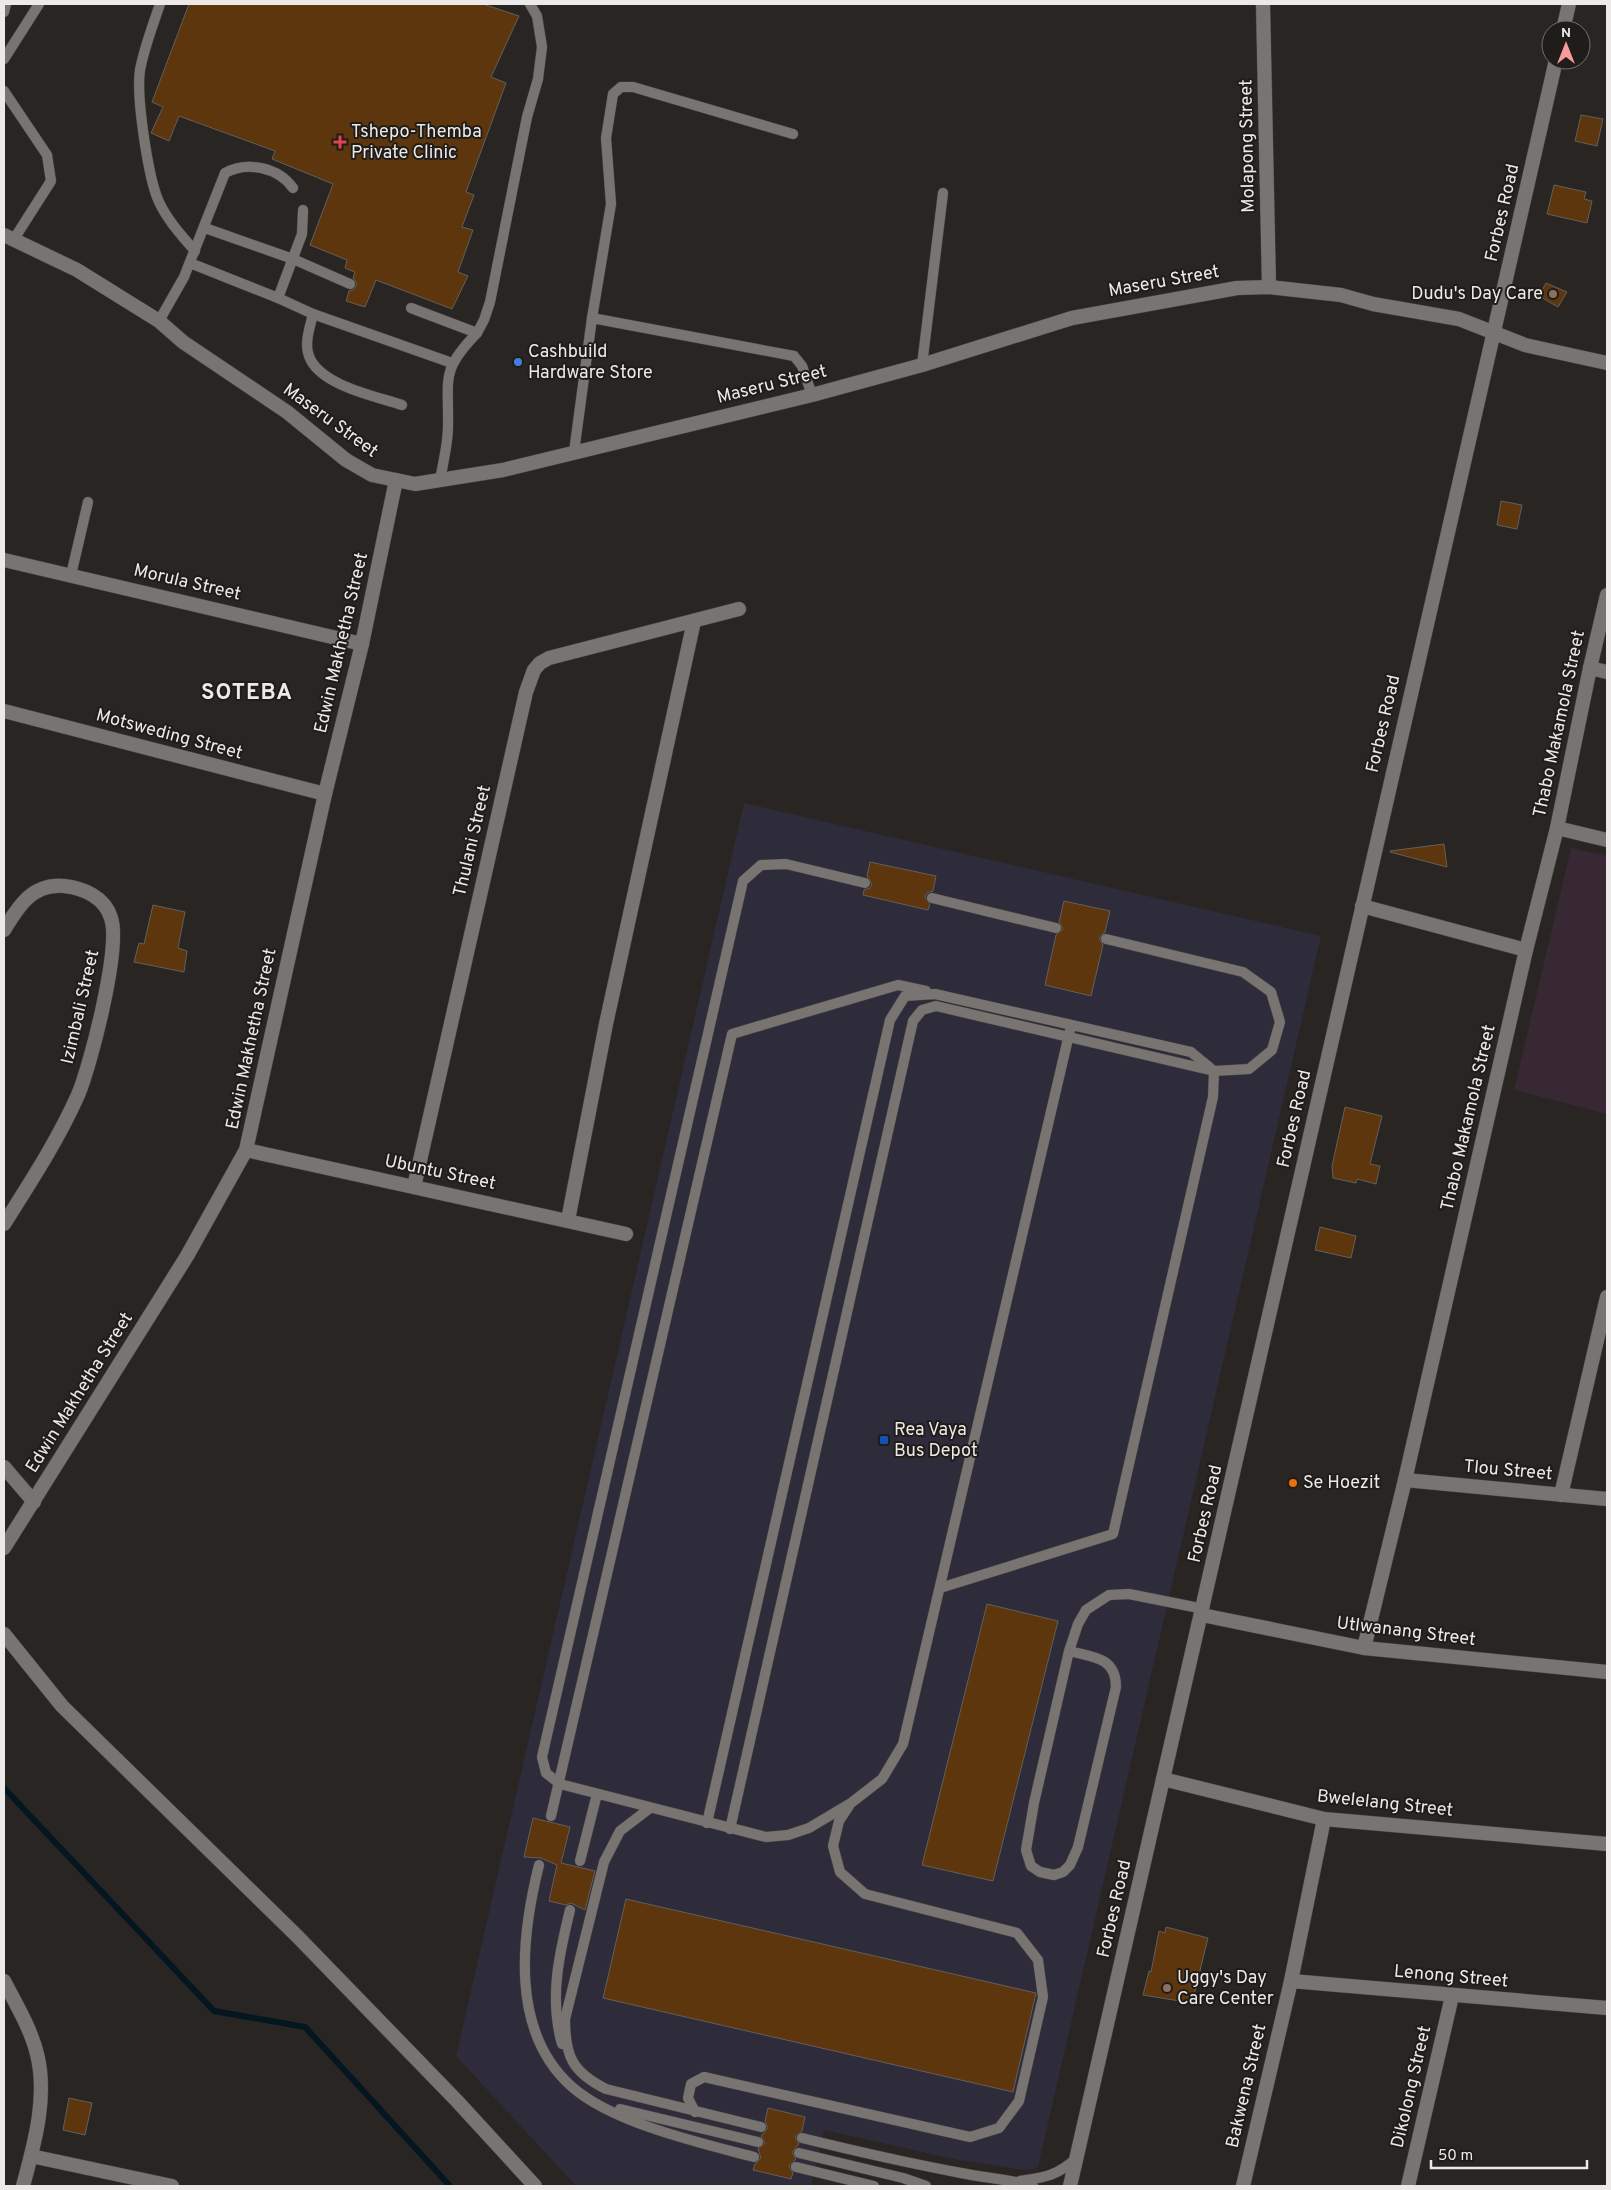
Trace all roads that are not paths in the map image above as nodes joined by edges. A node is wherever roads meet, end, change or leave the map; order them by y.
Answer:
1 (6, 4) edge
2 (39, 4) edge
3 (160, 4) edge
4 (530, 4) edge
5 (1263, 4) edge
6 (1569, 4) edge
7 (4, 12) edge
8 (1565, 20) edge
9 (4, 59) edge
10 (1554, 70) edge
11 (4, 91) edge
12 (793, 134) dead end
13 (293, 188) dead end
14 (943, 193) dead end
15 (303, 210) dead end
16 (204, 228) junction
17 (9, 237) edge
18 (196, 251) junction
19 (293, 259) junction
20 (190, 264) junction
21 (350, 284) dead end
22 (1269, 287) junction
23 (278, 298) junction
24 (410, 308) dead end
25 (312, 314) junction
26 (592, 318) junction
27 (159, 321) junction
28 (476, 333) junction
29 (1496, 333) junction
30 (452, 363) junction
31 (1607, 363) edge
32 (922, 365) junction
33 (812, 395) junction
34 (402, 405) dead end
35 (574, 452) junction
36 (396, 480) junction
37 (440, 480) junction
38 (88, 502) dead end
39 (4, 560) edge
40 (71, 575) junction
41 (1607, 595) edge
42 (739, 610) dead end
43 (694, 621) junction
44 (362, 644) junction
45 (1590, 668) junction
46 (1607, 672) edge
47 (4, 711) edge
48 (325, 794) junction
49 (1557, 828) junction
50 (1607, 840) edge
51 (865, 883) dead end
52 (932, 898) dead end
53 (1362, 906) junction
54 (1056, 928) dead end
55 (4, 930) edge
56 (1106, 940) dead end
57 (1526, 950) junction
58 (936, 994) junction
59 (1071, 1026) junction
60 (1070, 1038) junction
61 (1214, 1071) junction
62 (246, 1150) junction
63 (414, 1187) junction
64 (568, 1220) junction
65 (4, 1224) edge
66 (626, 1234) dead end
67 (1607, 1297) edge
68 (4, 1467) edge
69 (1405, 1480) junction
70 (1561, 1495) junction
71 (1607, 1499) edge
72 (34, 1502) junction
73 (4, 1548) edge
74 (940, 1588) junction
75 (1203, 1612) junction
76 (4, 1634) edge
77 (1364, 1648) junction
78 (1069, 1650) junction
79 (1607, 1672) edge
80 (1163, 1779) junction
81 (560, 1784) junction
82 (597, 1794) junction
83 (851, 1803) junction
84 (650, 1808) junction
85 (551, 1816) dead end
86 (1324, 1819) junction
87 (707, 1823) junction
88 (730, 1829) junction
89 (1607, 1844) edge
90 (580, 1861) dead end
91 (539, 1865) dead end
92 (570, 1910) dead end
93 (1291, 1980) junction
94 (4, 1982) edge
95 (1452, 1996) junction
96 (1607, 2008) edge
97 (574, 2067) junction
98 (599, 2104) junction
99 (695, 2112) junction
100 (761, 2127) dead end
101 (802, 2138) dead end
102 (758, 2142) dead end
103 (799, 2153) dead end
104 (31, 2156) junction
105 (754, 2157) dead end
106 (1077, 2158) junction
107 (796, 2167) dead end
108 (1016, 2181) junction
109 (23, 2186) edge
110 (172, 2186) edge
111 (535, 2186) edge
112 (874, 2186) edge
113 (926, 2186) edge
114 (1033, 2186) edge
115 (1070, 2186) edge
116 (1243, 2186) edge
117 (1408, 2186) edge

1 - 7 lane
2 - 9 lane
3 - 18 lane
4 - 28 lane
5 - 22 street, Molapong Street
6 - 8 street
10 - 29 street, Forbes Road
11 - 17 lane
12 - 26 lane
13 - 16 lane
14 - 32 lane
15 - 19 lane
16 - 18 lane
16 - 19 lane
17 - 27 street, Maseru Street
18 - 20 lane
19 - 21 lane
19 - 23 lane
20 - 23 lane
20 - 27 lane
22 - 29 street, Maseru Street
22 - 32 street, Maseru Street
23 - 25 lane
24 - 28 lane
25 - 30 lane
25 - 34 lane
26 - 33 lane
26 - 35 lane
27 - 36 street, Maseru Street
28 - 30 lane
29 - 31 street, Maseru Street
29 - 53 street, Forbes Road
30 - 37 lane
32 - 33 street, Maseru Street
33 - 35 street, Maseru Street
35 - 37 street, Maseru Street
36 - 37 street, Maseru Street
36 - 44 street, Edwin Makhetha Street
38 - 40 lane
39 - 40 street, Morula Street
40 - 44 street, Morula Street
41 - 45 street, Thabo Makamola Street
42 - 43 street, Thulani Street
43 - 63 street, Thulani Street
43 - 64 street
44 - 48 street, Edwin Makhetha Street
45 - 46 street
45 - 49 street, Thabo Makamola Street
47 - 48 street, Motsweding Street
48 - 62 street, Edwin Makhetha Street
49 - 50 street
49 - 57 street, Thabo Makamola Street
51 - 81 lane
52 - 54 lane
53 - 57 street
53 - 75 street, Forbes Road
55 - 65 street, Izimbali Street
56 - 61 lane
57 - 69 street, Thabo Makamola Street
58 - 59 lane
58 - 81 lane
58 - 87 lane
59 - 60 lane
59 - 61 lane
60 - 61 lane
60 - 74 lane
60 - 88 lane
61 - 74 lane
62 - 63 street, Ubuntu Street
62 - 72 street, Edwin Makhetha Street
63 - 64 street, Ubuntu Street
64 - 66 street, Ubuntu Street
67 - 70 street
68 - 72 street
69 - 70 street, Tlou Street
69 - 77 street, Thabo Makamola Street
70 - 71 street, Tlou Street
72 - 73 street, Edwin Makhetha Street
74 - 83 lane
75 - 77 street, Utlwanang Street
75 - 78 lane
75 - 80 street, Forbes Road
76 - 111 street
77 - 79 street, Utlwanang Street
78 - 78 lane
80 - 86 street, Bwelelang Street
80 - 106 street, Forbes Road
81 - 82 lane
81 - 85 lane
82 - 84 lane
82 - 90 lane
83 - 88 lane
83 - 99 lane
84 - 87 lane
84 - 97 lane
86 - 89 street, Bwelelang Street
86 - 93 street, Bakwena Street
87 - 88 lane
91 - 98 lane
92 - 97 lane
93 - 95 street, Lenong Street
93 - 116 street, Bakwena Street
94 - 104 street
95 - 96 street, Lenong Street
95 - 117 street, Dikolong Street
97 - 99 lane
98 - 102 lane
98 - 105 lane
99 - 100 lane
101 - 108 lane
103 - 113 lane
104 - 109 street
104 - 110 street
106 - 108 lane
106 - 115 street, Forbes Road
107 - 112 lane
108 - 114 lane

